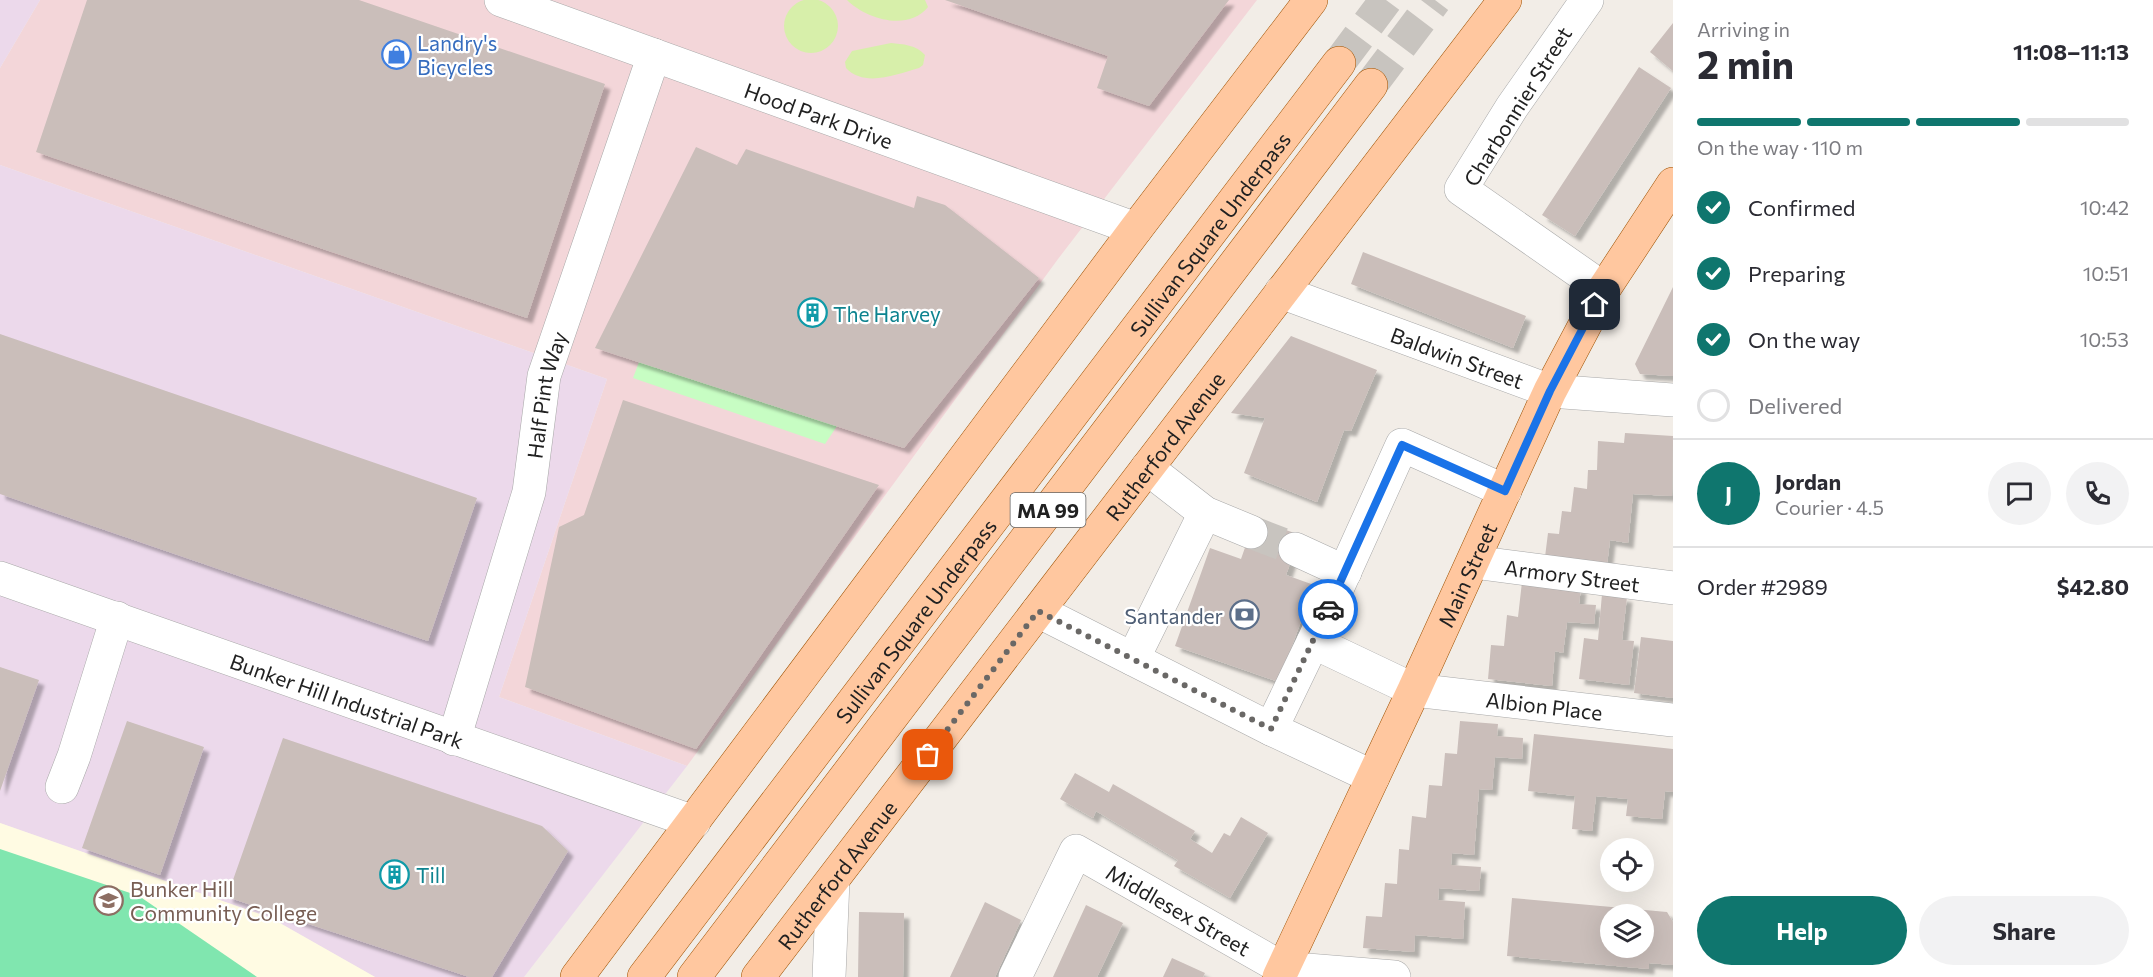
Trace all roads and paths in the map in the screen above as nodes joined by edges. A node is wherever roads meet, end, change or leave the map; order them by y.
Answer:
1 (501, 0) edge
2 (1311, 0) edge
3 (1505, 0) edge
4 (1587, 0) edge
5 (654, 55) junction
6 (1339, 63) tunnel mouth
7 (1371, 85) tunnel mouth
8 (1673, 184) edge
9 (1136, 229) junction
10 (1604, 289) junction
11 (1281, 292) junction
12 (1550, 391) junction
13 (1673, 400) edge
14 (1147, 468) junction
15 (1505, 491) junction
16 (1205, 513) junction
17 (1251, 532) tunnel mouth
18 (1295, 549) tunnel mouth
19 (1473, 562) junction
20 (1345, 572) junction
21 (0, 578) edge
22 (1673, 588) edge
23 (1038, 611) junction
24 (117, 618) junction
25 (1313, 642) junction
26 (1133, 659) junction
27 (1414, 690) junction
28 (1673, 720) edge
29 (1271, 729) junction
30 (454, 739) junction
31 (1373, 777) junction
32 (62, 787) dead end
33 (694, 822) junction
34 (832, 880) junction
35 (1280, 973) edge
36 (577, 977) edge
37 (644, 977) edge
38 (694, 977) edge
39 (758, 977) edge
40 (829, 977) edge
41 (1015, 977) edge
42 (1394, 977) edge

1 - 5 street, Hood Park Drive
2 - 9 main road
3 - 11 main road, Rutherford Avenue
4 - 10 street, Charbonnier Street
5 - 9 street, Hood Park Drive
5 - 30 street, Half Pint Way
6 - 37 main road, Sullivan Square Underpass / MA 99
7 - 38 main road, Sullivan Square Underpass / MA 99
8 - 10 main road, Main Street
9 - 33 main road
10 - 12 main road, Main Street
11 - 12 street, Baldwin Street
11 - 14 main road, Rutherford Avenue
12 - 13 street, Baldwin Street
12 - 15 main road, Main Street
14 - 16 street
14 - 23 main road, Rutherford Avenue
15 - 19 main road, Main Street
15 - 20 street
16 - 17 street
16 - 26 street
18 - 20 street
19 - 22 street, Armory Street
19 - 27 main road, Main Street
20 - 25 street
21 - 24 street, Bunker Hill Industrial Park
23 - 26 street
23 - 34 main road, Rutherford Avenue
24 - 30 street, Bunker Hill Industrial Park
24 - 32 street
25 - 27 street, Albion Place
25 - 29 street
26 - 29 street
27 - 28 street, Albion Place
27 - 31 main road, Main Street
29 - 31 street
30 - 33 street, Bunker Hill Industrial Park
31 - 35 main road, Main Street
33 - 36 main road
34 - 39 main road, Rutherford Avenue
34 - 40 street
35 - 41 street, Middlesex Street
35 - 42 street

